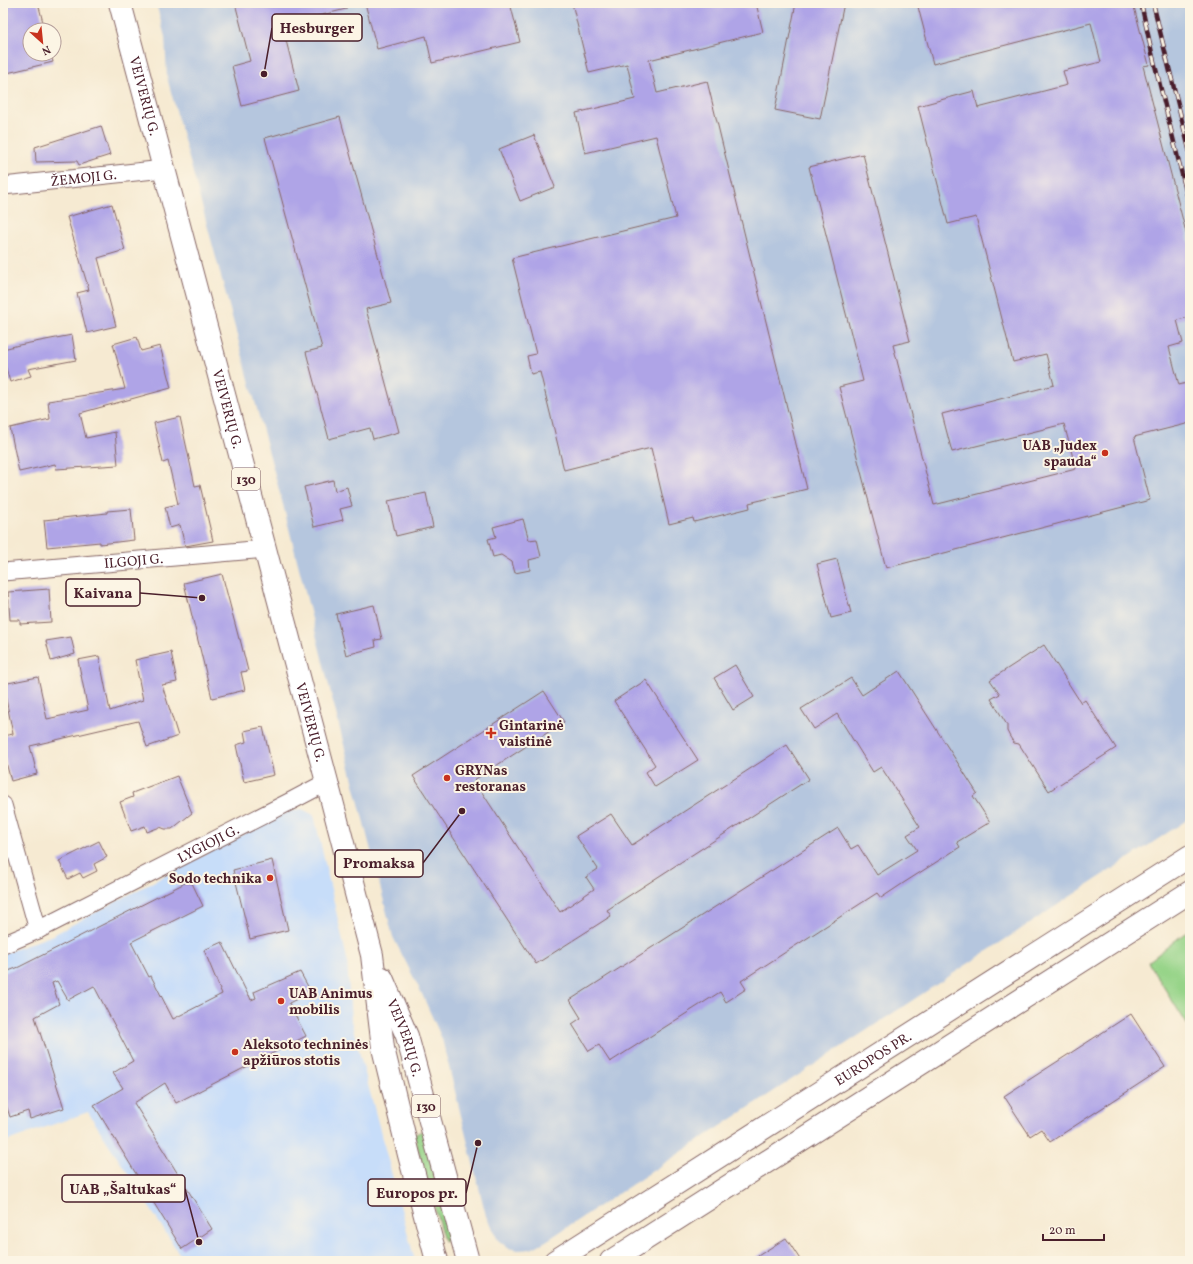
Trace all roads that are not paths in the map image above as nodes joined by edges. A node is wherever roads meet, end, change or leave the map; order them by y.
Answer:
1 (120, 3) edge
2 (164, 169) junction
3 (3, 186) edge
4 (265, 549) junction
5 (3, 572) edge
6 (327, 782) junction
7 (3, 805) edge
8 (1190, 856) edge
9 (1190, 892) edge
10 (38, 930) junction
11 (3, 945) edge
12 (372, 955) junction
13 (437, 1261) edge
14 (468, 1261) edge
15 (555, 1261) edge
16 (611, 1261) edge

1 - 2 main road, VEIVERIŲ G. / 130
2 - 3 street, ŽEMOJI G.
2 - 4 main road, VEIVERIŲ G. / 130
4 - 5 street, ILGOJI G.
4 - 6 main road, VEIVERIŲ G. / 130
6 - 10 street, LYGIOJI G.
6 - 12 main road, VEIVERIŲ G. / 130
7 - 10 street
8 - 15 main road, EUROPOS PR.
9 - 16 main road
10 - 11 street, LYGIOJI G.
12 - 13 main road, VEIVERIŲ G. / 130
12 - 14 main road, VEIVERIŲ G. / 130

